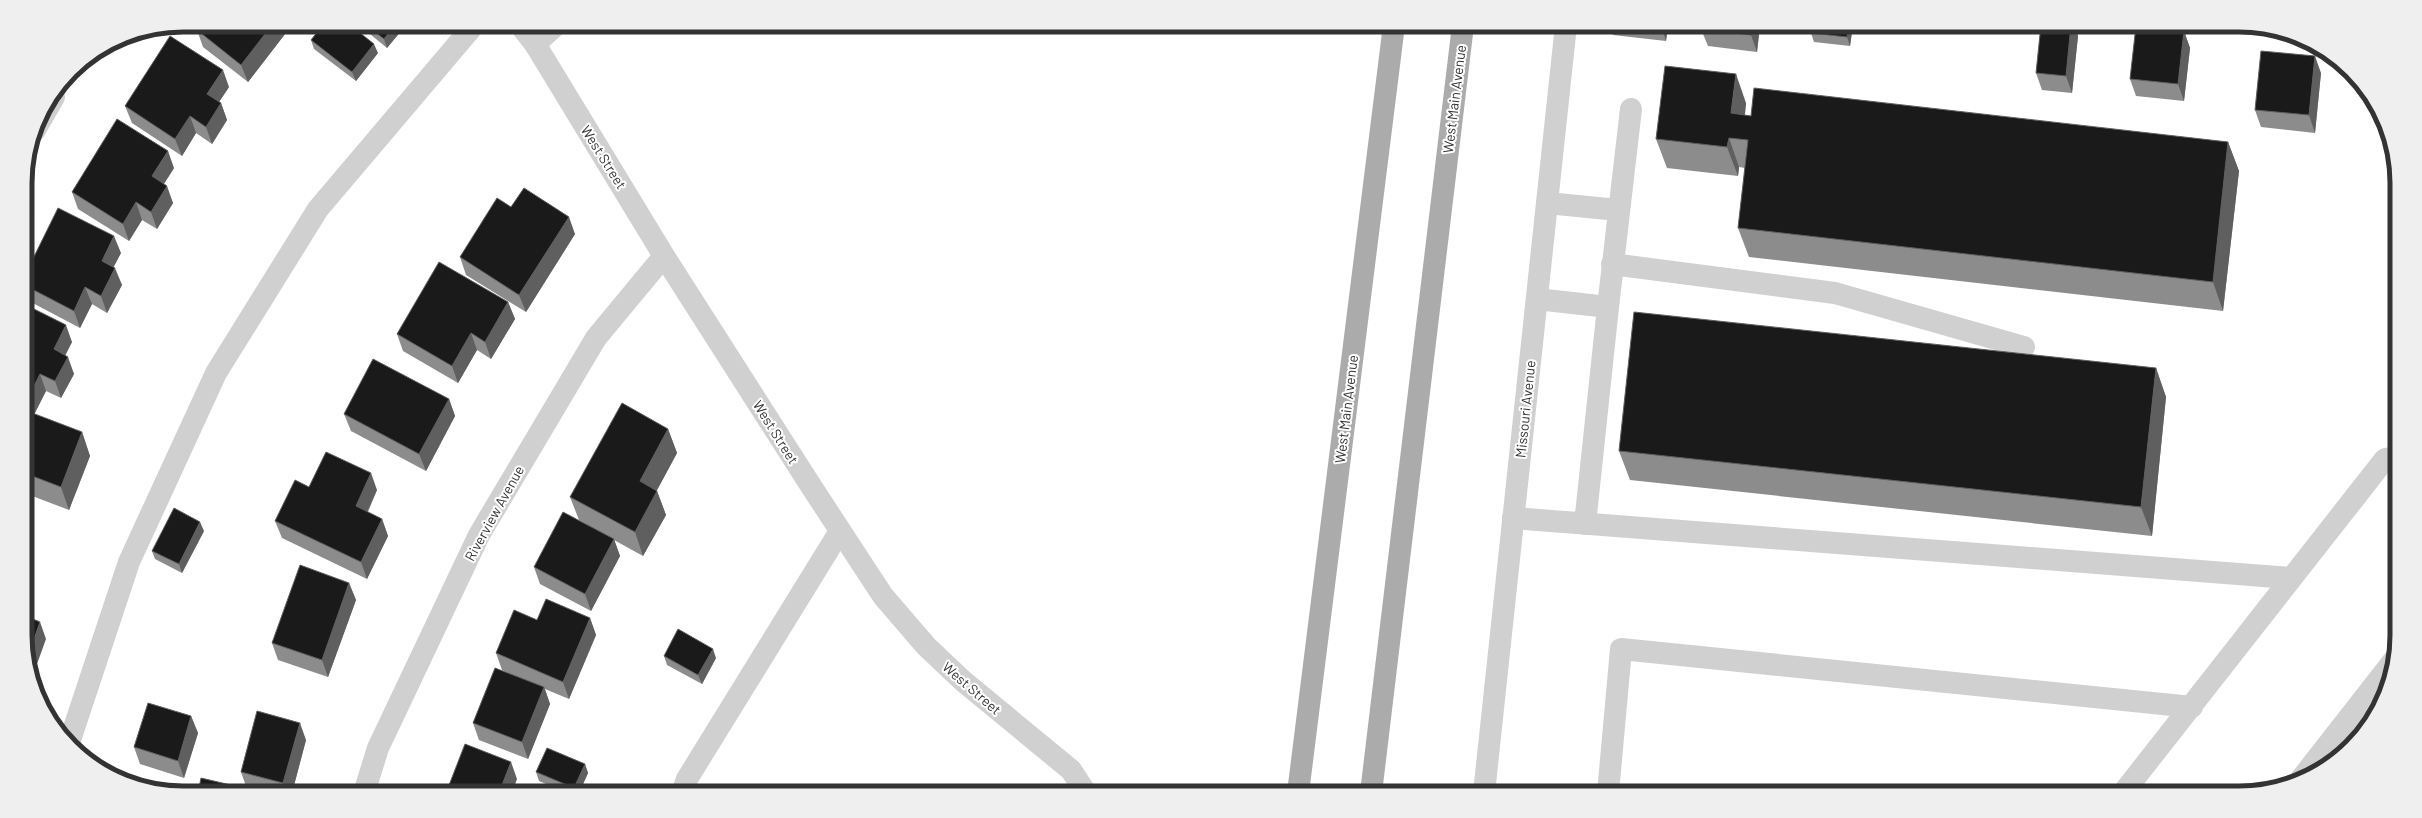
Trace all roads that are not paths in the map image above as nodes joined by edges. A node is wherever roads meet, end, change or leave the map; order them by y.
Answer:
1 (468, 32) edge
2 (526, 32) edge
3 (548, 32) edge
4 (1393, 32) edge
5 (1462, 32) edge
6 (1565, 32) edge
7 (535, 44) junction
8 (1631, 108) dead end
9 (1547, 202) junction
10 (1618, 210) junction
11 (664, 256) junction
12 (1612, 264) junction
13 (1536, 299) junction
14 (1608, 307) junction
15 (2024, 347) dead end
16 (2390, 458) edge
17 (1514, 518) junction
18 (1585, 524) junction
19 (840, 531) junction
20 (2290, 578) junction
21 (2386, 670) edge
22 (2192, 707) junction
23 (71, 737) edge
24 (2308, 769) edge
25 (366, 786) edge
26 (684, 786) edge
27 (1081, 786) edge
28 (1299, 786) edge
29 (1372, 786) edge
30 (1485, 786) edge
31 (1609, 786) edge
32 (2129, 786) edge

1 - 23 street
2 - 7 street, West Street
3 - 7 street
4 - 28 main road, West Main Avenue
5 - 29 main road, West Main Avenue
6 - 9 street, Missouri Avenue
7 - 11 street, West Street
8 - 10 street
9 - 10 street
9 - 13 street, Missouri Avenue
10 - 12 street
11 - 19 street, West Street
11 - 25 street, Riverview Avenue
12 - 14 street
12 - 15 street
13 - 14 street
13 - 17 street, Missouri Avenue
14 - 18 street
16 - 20 street
17 - 18 street
17 - 30 street, Missouri Avenue
18 - 20 street
19 - 26 street
19 - 27 street, West Street
20 - 22 street
21 - 24 street
22 - 31 street
22 - 32 street

